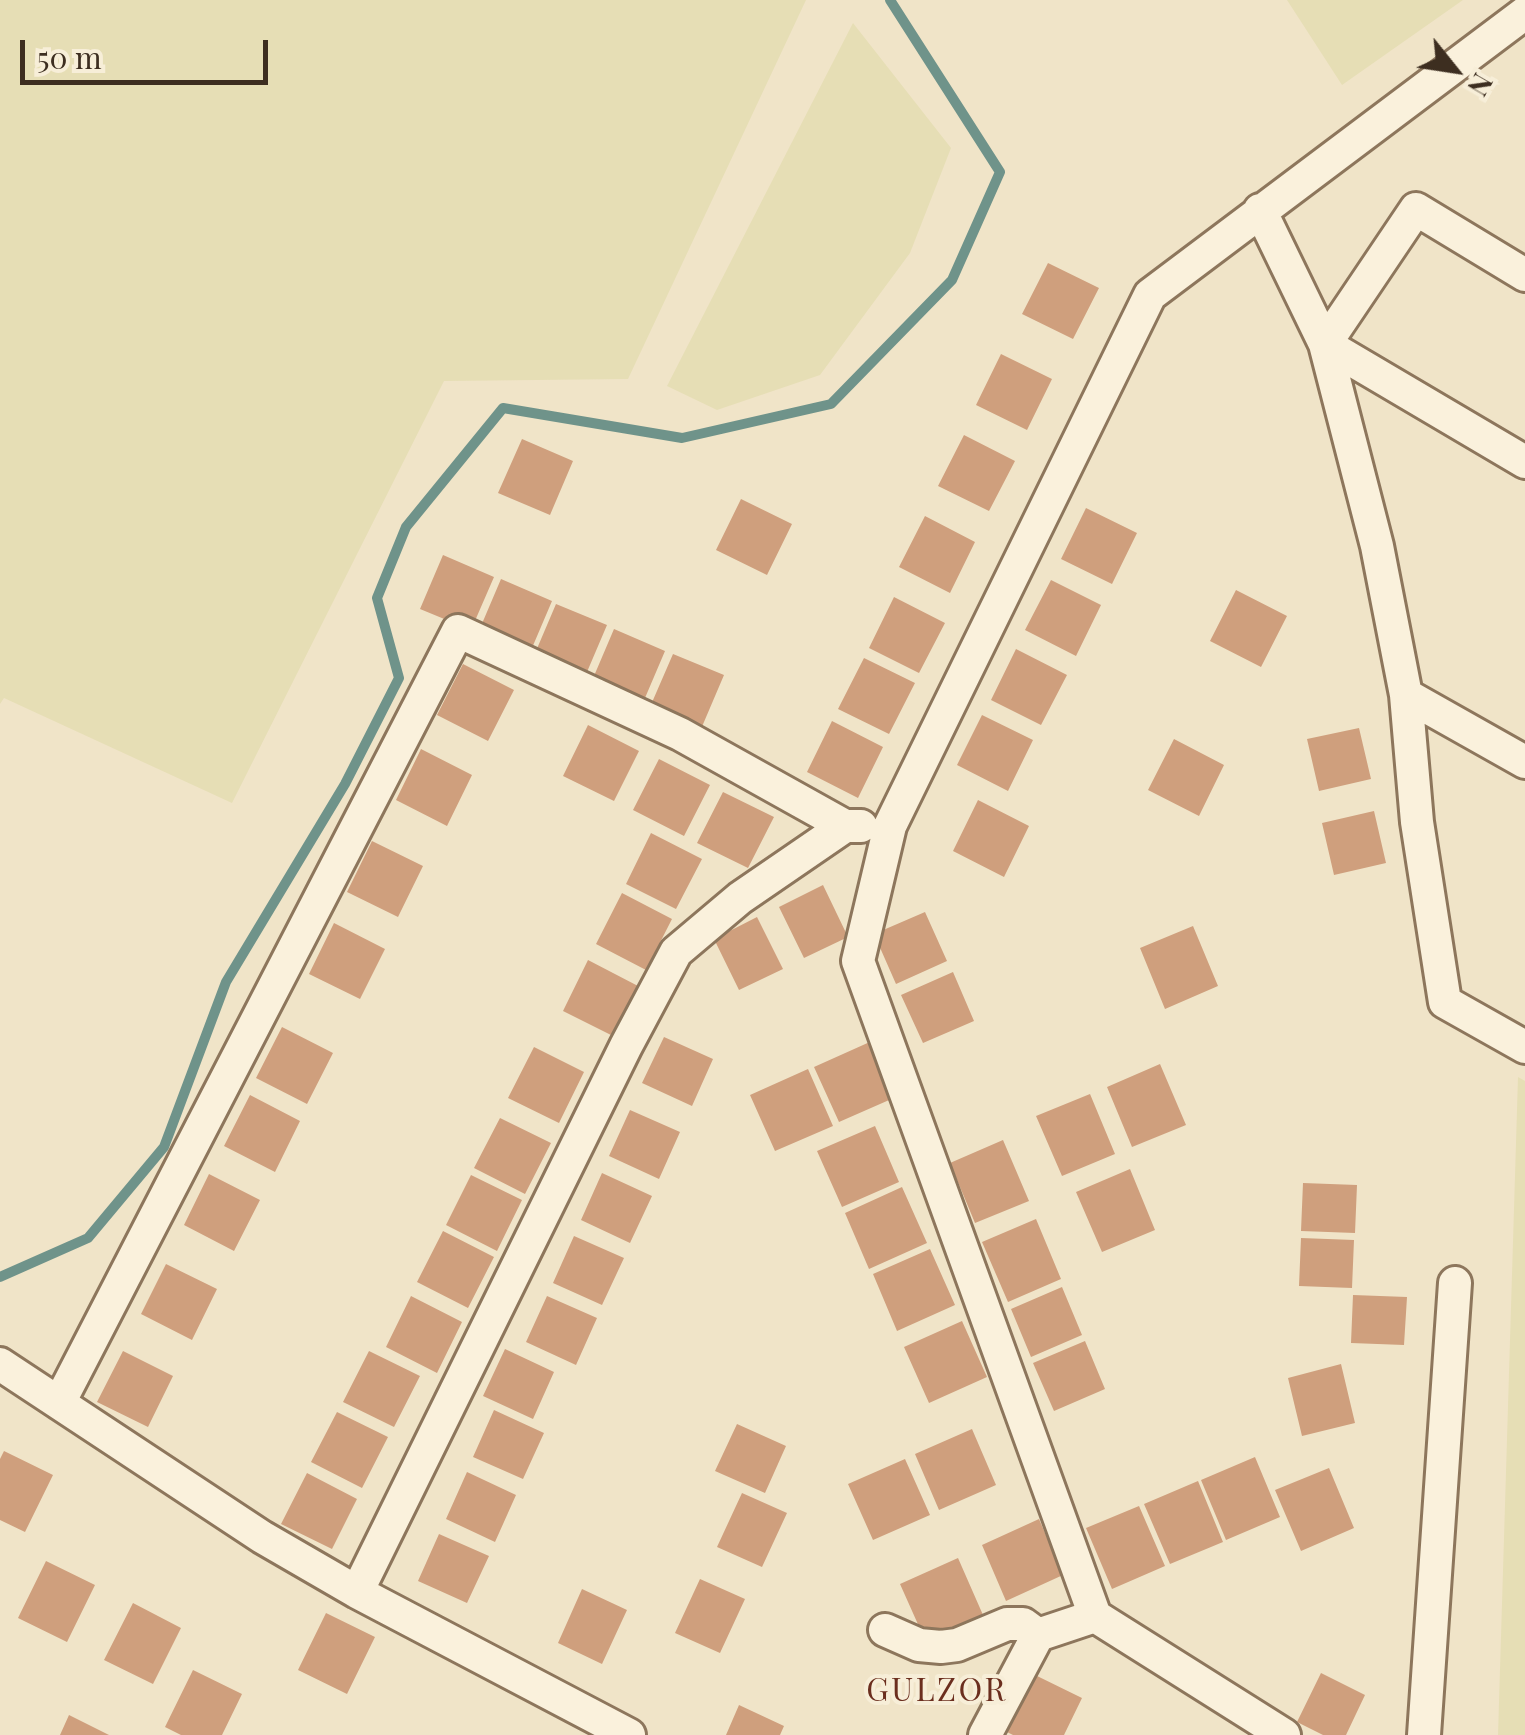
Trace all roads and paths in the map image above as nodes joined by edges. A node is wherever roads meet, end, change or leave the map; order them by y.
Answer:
1 (1525, 13) edge
2 (1260, 210) junction
3 (1525, 274) edge
4 (1325, 344) junction
5 (1525, 462) edge
6 (1406, 695) junction
7 (1525, 762) edge
8 (844, 826) junction
9 (890, 826) junction
10 (1525, 1047) edge
11 (1455, 1283) dead end
12 (2, 1370) edge
13 (59, 1403) junction
14 (356, 1592) junction
15 (1095, 1616) junction
16 (885, 1630) dead end
17 (1038, 1635) junction
18 (629, 1735) edge
19 (985, 1735) edge
20 (1284, 1735) edge
21 (1424, 1735) edge

1 - 2 street
2 - 4 street
2 - 9 street
3 - 4 street
4 - 5 street
4 - 6 street
6 - 7 street
6 - 10 street
8 - 9 street
8 - 13 street
8 - 14 street
9 - 15 street
11 - 21 street
12 - 13 street
13 - 14 street
14 - 18 street
15 - 17 street
15 - 20 street
16 - 17 street
17 - 19 street

